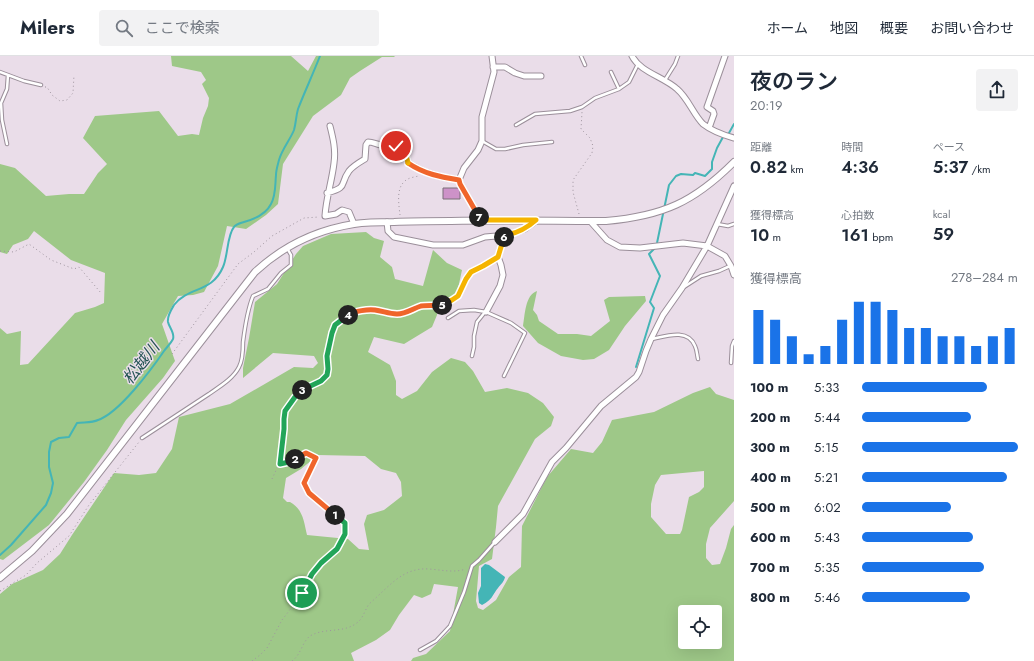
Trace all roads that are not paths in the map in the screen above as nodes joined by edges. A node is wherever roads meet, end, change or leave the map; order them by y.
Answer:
1 (492, 56) edge
2 (581, 56) edge
3 (632, 56) edge
4 (678, 56) edge
5 (726, 56) edge
6 (639, 64) junction
7 (585, 65) dead end
8 (493, 67) junction
9 (0, 72) edge
10 (611, 72) dead end
11 (8, 74) junction
12 (541, 76) dead end
13 (664, 81) junction
14 (40, 85) road end
15 (619, 89) junction
16 (516, 125) dead end
17 (330, 126) dead end
18 (709, 128) junction
19 (734, 138) edge
20 (482, 141) junction
21 (552, 142) dead end
22 (7, 144) dead end
23 (734, 162) edge
24 (459, 180) junction
25 (734, 186) edge
26 (327, 193) junction
27 (481, 220) junction
28 (536, 220) junction
29 (590, 221) junction
30 (387, 222) junction
31 (354, 224) junction
32 (716, 224) junction
33 (734, 224) edge
34 (504, 235) junction
35 (707, 246) junction
36 (287, 247) junction
37 (732, 265) edge
38 (734, 275) edge
39 (682, 288) junction
40 (486, 312) junction
41 (448, 318) dead end
42 (651, 339) junction
43 (734, 341) edge
44 (472, 356) dead end
45 (698, 359) dead end
46 (731, 363) dead end
47 (504, 376) dead end
48 (142, 438) road end
49 (495, 542) joint
50 (0, 578) edge
51 (420, 650) dead end

1 - 8 street
2 - 7 lane
3 - 6 street
4 - 13 lane
5 - 18 street
6 - 13 street
6 - 15 lane
8 - 12 street
8 - 20 street
9 - 11 lane
10 - 15 lane
11 - 14 lane
11 - 22 lane
13 - 18 street
15 - 16 lane
17 - 26 street
18 - 19 street
20 - 21 lane
20 - 24 street
23 - 29 street
24 - 26 street
24 - 27 street
25 - 32 street
26 - 31 street
27 - 28 street
27 - 30 street
28 - 29 street
28 - 34 street
29 - 35 street
30 - 31 street
30 - 34 street
31 - 36 street
32 - 33 lane
32 - 35 street
34 - 40 street
35 - 37 street
35 - 39 street
36 - 48 lane
36 - 50 street
37 - 38 street
37 - 39 lane
39 - 42 street
40 - 41 lane
40 - 44 lane
40 - 47 lane
42 - 45 lane
42 - 49 street
43 - 46 lane
49 - 51 lane

